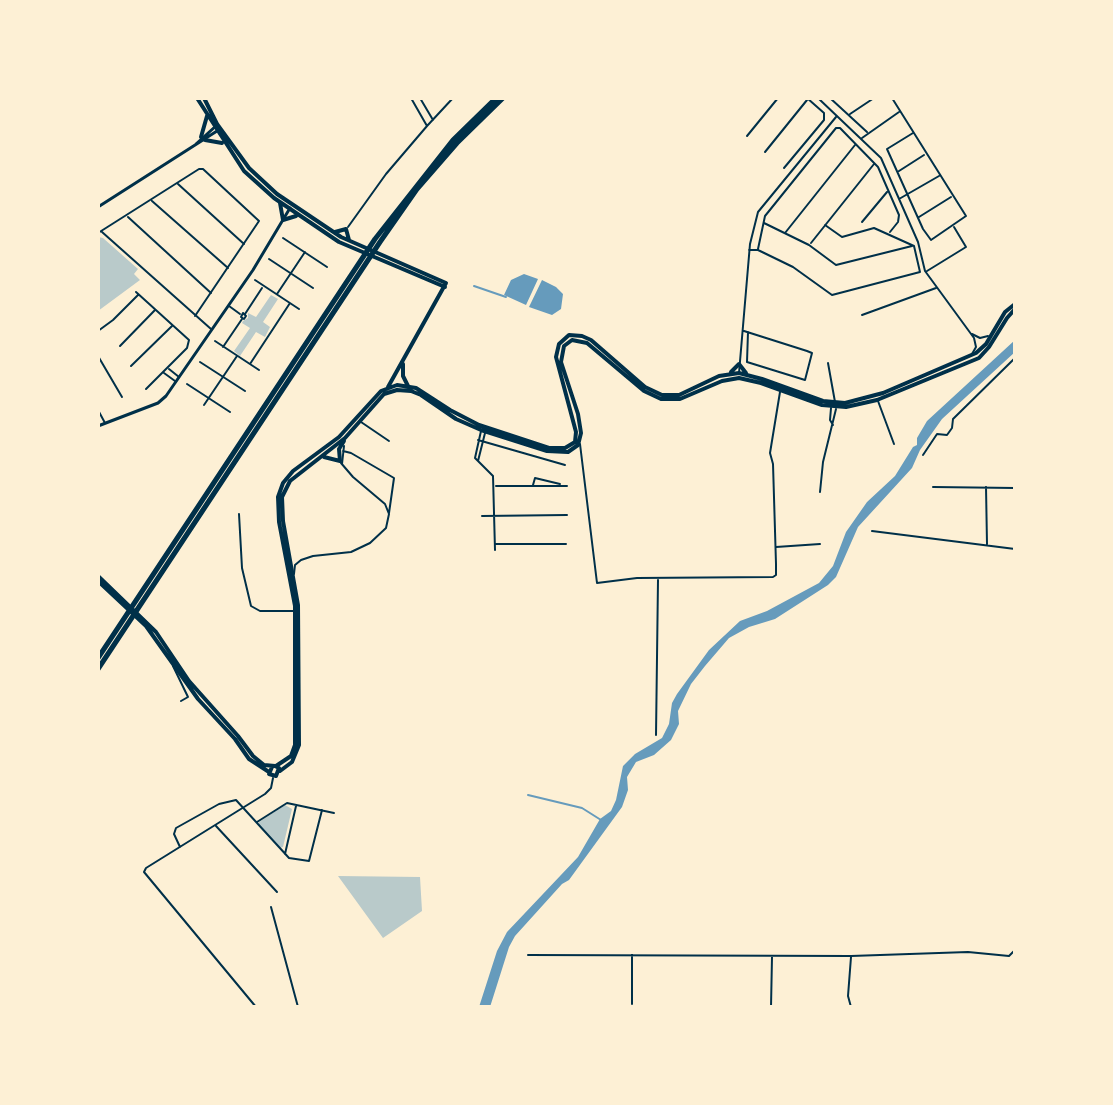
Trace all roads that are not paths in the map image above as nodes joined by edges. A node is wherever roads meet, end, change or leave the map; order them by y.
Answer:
1 (197, 98) edge
2 (204, 98) edge
3 (411, 98) edge
4 (420, 98) edge
5 (453, 98) edge
6 (496, 98) edge
7 (503, 98) edge
8 (778, 98) edge
9 (808, 98) edge
10 (818, 98) edge
11 (830, 98) edge
12 (874, 98) edge
13 (892, 98) edge
14 (900, 112) junction
15 (849, 115) junction
16 (207, 116) junction
17 (837, 116) junction
18 (433, 120) junction
19 (427, 126) junction
20 (217, 128) junction
21 (867, 132) junction
22 (913, 133) junction
23 (747, 136) dead end
24 (203, 138) junction
25 (861, 138) junction
26 (224, 144) junction
27 (856, 144) junction
28 (765, 152) dead end
29 (926, 154) junction
30 (875, 163) junction
31 (784, 168) dead end
32 (898, 171) junction
33 (940, 175) junction
34 (177, 183) junction
35 (888, 191) junction
36 (909, 195) junction
37 (953, 196) junction
38 (899, 199) junction
39 (151, 200) junction
40 (279, 202) junction
41 (98, 207) edge
42 (291, 207) junction
43 (127, 216) junction
44 (299, 216) junction
45 (918, 218) junction
46 (283, 220) junction
47 (763, 222) junction
48 (862, 222) dead end
49 (825, 225) junction
50 (953, 226) junction
51 (346, 229) junction
52 (99, 232) edge
53 (332, 232) junction
54 (890, 232) dead end
55 (785, 233) junction
56 (283, 238) dead end
57 (340, 240) junction
58 (377, 240) junction
59 (350, 242) junction
60 (244, 244) junction
61 (809, 245) junction
62 (914, 246) junction
63 (749, 250) junction
64 (758, 250) junction
65 (305, 252) junction
66 (269, 259) dead end
67 (327, 267) dead end
68 (228, 268) junction
69 (925, 271) junction
70 (291, 273) junction
71 (255, 280) dead end
72 (428, 280) junction
73 (445, 285) junction
74 (264, 286) junction
75 (937, 287) junction
76 (313, 288) dead end
77 (211, 293) junction
78 (277, 295) junction
79 (438, 302) junction
80 (290, 303) junction
81 (228, 306) junction
82 (1015, 306) edge
83 (156, 309) junction
84 (299, 309) dead end
85 (862, 315) dead end
86 (195, 316) junction
87 (243, 316) junction
88 (173, 325) junction
89 (212, 329) junction
90 (742, 330) junction
91 (98, 331) edge
92 (994, 331) junction
93 (748, 332) junction
94 (971, 333) junction
95 (215, 341) dead end
96 (120, 346) dead end
97 (223, 347) junction
98 (98, 356) edge
99 (237, 356) junction
100 (969, 358) junction
101 (1015, 358) edge
102 (200, 362) dead end
103 (403, 362) junction
104 (828, 363) dead end
105 (250, 364) junction
106 (739, 364) junction
107 (131, 366) dead end
108 (168, 368) junction
109 (259, 370) dead end
110 (164, 372) junction
111 (727, 374) junction
112 (739, 376) junction
113 (752, 376) junction
114 (179, 377) junction
115 (223, 377) junction
116 (176, 382) junction
117 (187, 384) dead end
118 (408, 386) junction
119 (146, 389) dead end
120 (386, 389) junction
121 (245, 391) dead end
122 (780, 391) junction
123 (122, 397) dead end
124 (209, 398) junction
125 (877, 400) junction
126 (204, 405) dead end
127 (834, 406) junction
128 (98, 410) edge
129 (230, 412) dead end
130 (100, 416) edge
131 (360, 422) junction
132 (106, 423) junction
133 (98, 426) edge
134 (482, 433) junction
135 (345, 440) junction
136 (389, 441) dead end
137 (579, 443) junction
138 (894, 444) dead end
139 (329, 448) junction
140 (343, 451) junction
141 (923, 455) dead end
142 (319, 458) junction
143 (341, 463) junction
144 (565, 465) dead end
145 (493, 486) junction
146 (532, 486) junction
147 (933, 487) dead end
148 (986, 487) junction
149 (1015, 488) edge
150 (820, 492) dead end
151 (239, 514) dead end
152 (389, 514) junction
153 (494, 515) junction
154 (567, 515) dead end
155 (482, 516) dead end
156 (872, 531) dead end
157 (495, 544) junction
158 (566, 544) dead end
159 (820, 544) dead end
160 (987, 546) junction
161 (775, 547) junction
162 (1015, 549) edge
163 (495, 550) dead end
164 (294, 575) junction
165 (98, 578) edge
166 (658, 578) junction
167 (295, 611) junction
168 (127, 619) junction
169 (98, 658) edge
170 (173, 665) junction
171 (98, 669) edge
172 (181, 701) dead end
173 (656, 735) dead end
174 (274, 771) junction
175 (296, 805) junction
176 (242, 809) junction
177 (322, 810) junction
178 (334, 813) dead end
179 (255, 823) junction
180 (215, 826) junction
181 (181, 848) junction
182 (285, 854) junction
183 (1015, 884) edge
184 (277, 892) dead end
185 (271, 907) dead end
186 (1015, 930) edge
187 (632, 954) junction
188 (528, 955) dead end
189 (772, 956) junction
190 (851, 956) junction
191 (632, 1004) dead end
192 (256, 1007) edge
193 (298, 1007) edge
194 (771, 1007) edge
195 (851, 1007) edge

1 - 16 main road
2 - 20 main road
3 - 19 street
4 - 18 street
5 - 18 street
6 - 58 highway
7 - 58 highway
8 - 23 street
9 - 28 street
9 - 31 street
10 - 17 street
11 - 15 street
12 - 15 street
13 - 14 street
14 - 21 street
14 - 22 street
15 - 21 street
16 - 20 main road
16 - 24 main road
17 - 25 street
17 - 63 street
18 - 19 street
19 - 51 street
20 - 24 street
20 - 26 main road
20 - 42 main road
21 - 25 street
22 - 29 street
22 - 32 street
24 - 26 main road
24 - 41 street
25 - 38 street
26 - 40 main road
27 - 30 street
27 - 47 street
27 - 55 street
29 - 32 street
29 - 33 street
30 - 35 street
30 - 49 street
32 - 36 street
33 - 36 street
33 - 37 street
34 - 39 street
34 - 60 street
34 - 60 street
35 - 48 street
35 - 54 street
36 - 38 street
36 - 45 street
37 - 45 street
37 - 50 street
38 - 69 street
39 - 43 street
39 - 68 street
40 - 42 main road
40 - 46 main road
42 - 44 main road
42 - 46 street
42 - 53 main road
43 - 52 street
43 - 77 street
44 - 46 main road
44 - 57 main road
45 - 50 street
46 - 81 street
47 - 55 street
47 - 64 street
49 - 61 street
49 - 62 street
50 - 69 street
51 - 53 main road
51 - 57 street
51 - 59 main road
52 - 86 street
53 - 57 main road
55 - 61 street
56 - 65 street
57 - 59 main road
57 - 72 main road
58 - 168 highway
59 - 73 main road
60 - 68 street
61 - 62 street
62 - 64 street
63 - 64 street
63 - 90 street
65 - 67 street
65 - 70 street
66 - 70 street
68 - 77 street
69 - 75 street
70 - 76 street
70 - 78 street
71 - 74 street
72 - 73 main road
72 - 79 main road
73 - 79 main road
74 - 78 street
74 - 87 street
75 - 85 street
75 - 94 street
77 - 86 street
78 - 80 street
79 - 103 main road
80 - 84 street
80 - 105 street
81 - 87 street
81 - 89 street
82 - 92 main road
82 - 125 main road
83 - 88 street
83 - 91 street
83 - 96 street
86 - 89 street
87 - 97 street
88 - 107 street
88 - 108 street
89 - 114 street
90 - 93 street
90 - 106 street
92 - 94 street
92 - 100 main road
93 - 93 street
94 - 100 street
95 - 97 street
97 - 99 street
98 - 123 street
99 - 105 street
99 - 115 street
100 - 127 main road
101 - 141 street
102 - 115 street
103 - 118 main road
103 - 120 main road
104 - 127 street
105 - 109 street
106 - 111 main road
106 - 112 street
106 - 113 main road
108 - 110 street
108 - 114 street
110 - 116 street
110 - 119 street
111 - 112 main road
111 - 134 main road
112 - 113 main road
112 - 122 main road
112 - 137 main road
113 - 127 main road
114 - 116 street
115 - 121 street
115 - 124 street
116 - 132 street
117 - 124 street
118 - 120 main road
118 - 134 main road
120 - 139 main road
122 - 127 main road
122 - 161 street
124 - 126 street
124 - 129 street
125 - 127 main road
125 - 138 street
127 - 150 street
128 - 130 street
130 - 132 street
131 - 134 main road
131 - 135 main road
131 - 136 street
132 - 133 street
134 - 137 main road
134 - 144 street
134 - 145 street
135 - 139 main road
135 - 140 street
135 - 143 main road
137 - 166 street
139 - 142 main road
139 - 143 street
139 - 167 main road
140 - 143 street
140 - 152 street
142 - 143 main road
142 - 164 main road
143 - 152 street
145 - 146 street
145 - 153 street
146 - 146 street
147 - 148 street
148 - 149 street
148 - 160 street
151 - 167 street
152 - 164 street
153 - 154 street
153 - 155 street
153 - 157 street
156 - 160 street
157 - 158 street
157 - 163 street
159 - 161 street
160 - 162 street
161 - 166 street
164 - 174 main road
165 - 170 main road
165 - 174 main road
166 - 173 street
167 - 174 main road
168 - 169 highway
168 - 171 highway
170 - 172 street
170 - 174 main road
174 - 176 street
175 - 177 street
175 - 179 street
175 - 182 street
176 - 179 street
176 - 180 street
176 - 181 street
177 - 178 street
177 - 182 street
179 - 182 street
180 - 181 street
180 - 184 street
181 - 192 street
183 - 186 street
185 - 193 street
186 - 190 street
187 - 188 street
187 - 189 street
187 - 191 street
189 - 190 street
189 - 194 street
190 - 195 street

